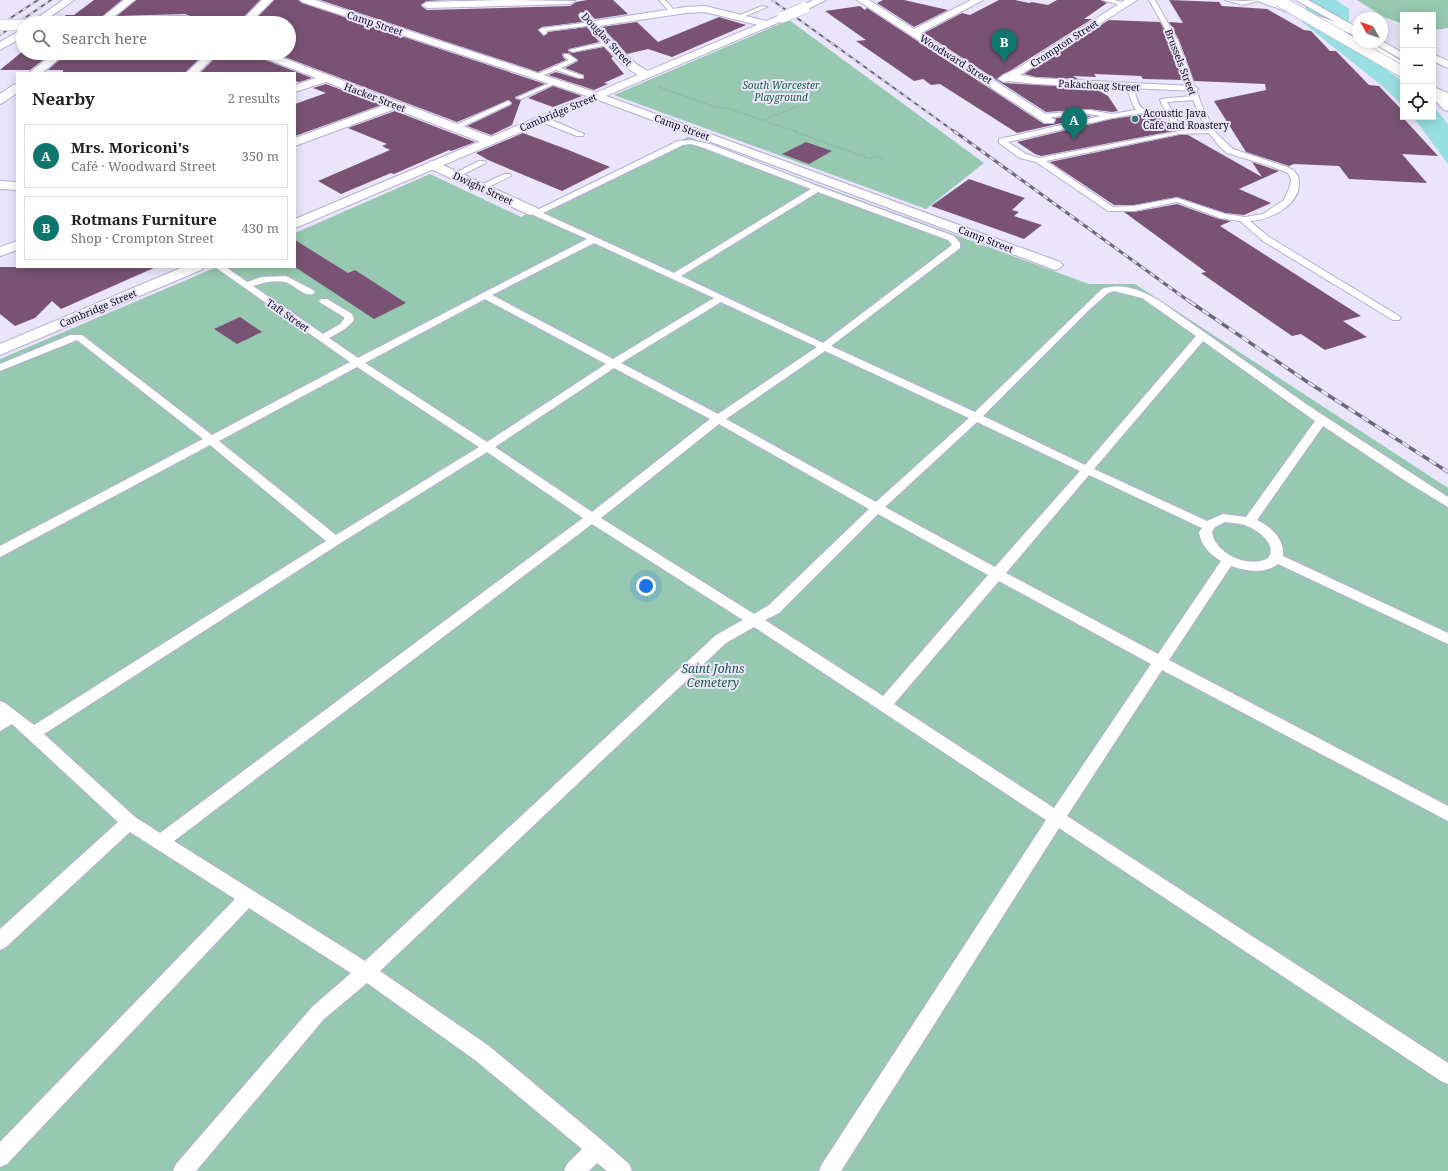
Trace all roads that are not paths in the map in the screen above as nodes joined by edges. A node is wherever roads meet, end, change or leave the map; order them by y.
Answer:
1 (68, 0) edge
2 (130, 0) edge
3 (268, 0) edge
4 (305, 0) edge
5 (570, 0) edge
6 (662, 0) edge
7 (821, 0) edge
8 (862, 0) edge
9 (978, 0) edge
10 (1105, 0) edge
11 (1152, 0) edge
12 (1228, 0) edge
13 (1258, 0) edge
14 (1263, 0) edge
15 (1278, 0) edge
16 (1301, 0) edge
17 (1128, 2) edge
18 (427, 5) dead end
19 (764, 7) dead end
20 (673, 12) junction
21 (45, 16) edge
22 (109, 16) edge
23 (251, 16) edge
24 (739, 17) junction
25 (592, 24) junction
26 (766, 24) junction
27 (0, 25) edge
28 (16, 25) edge
29 (544, 33) dead end
30 (914, 33) junction
31 (1352, 33) edge
32 (1352, 34) edge
33 (16, 37) edge
34 (610, 43) junction
35 (1388, 44) edge
36 (0, 47) edge
37 (1375, 48) edge
38 (1387, 48) edge
39 (1400, 49) edge
40 (572, 50) dead end
41 (566, 55) dead end
42 (1400, 55) edge
43 (1436, 59) edge
44 (52, 60) edge
45 (206, 60) edge
46 (279, 60) edge
47 (1436, 61) edge
48 (1400, 65) edge
49 (1448, 65) edge
50 (555, 68) junction
51 (1400, 70) edge
52 (36, 72) edge
53 (193, 72) edge
54 (646, 75) junction
55 (537, 76) junction
56 (581, 77) dead end
57 (1007, 77) junction
58 (327, 78) junction
59 (556, 82) junction
60 (994, 83) junction
61 (1129, 87) junction
62 (296, 89) edge
63 (15, 91) edge
64 (1436, 92) edge
65 (1193, 93) junction
66 (1436, 93) edge
67 (597, 96) junction
68 (519, 98) dead end
69 (1448, 98) edge
70 (0, 100) edge
71 (508, 103) dead end
72 (395, 105) junction
73 (1448, 107) edge
74 (1142, 111) junction
75 (1168, 112) junction
76 (1112, 116) junction
77 (1046, 118) joint
78 (542, 119) junction
79 (455, 127) junction
80 (1192, 131) junction
81 (1211, 131) junction
82 (580, 134) dead end
83 (490, 141) junction
84 (296, 142) edge
85 (1039, 160) junction
86 (482, 163) dead end
87 (434, 165) junction
88 (455, 175) junction
89 (507, 176) dead end
90 (0, 185) edge
91 (16, 186) edge
92 (480, 187) junction
93 (817, 189) junction
94 (534, 212) junction
95 (1244, 221) junction
96 (296, 224) edge
97 (592, 240) junction
98 (16, 245) edge
99 (0, 252) edge
100 (1055, 265) dead end
101 (194, 268) edge
102 (221, 268) edge
103 (673, 277) junction
104 (245, 285) junction
105 (310, 292) dead end
106 (484, 295) junction
107 (721, 298) junction
108 (324, 301) dead end
109 (1396, 318) dead end
110 (1202, 336) junction
111 (322, 338) junction
112 (824, 347) junction
113 (0, 350) edge
114 (357, 362) junction
115 (613, 364) junction
116 (0, 368) edge
117 (976, 417) junction
118 (718, 419) junction
119 (1321, 420) junction
120 (211, 440) junction
121 (487, 447) junction
122 (1086, 470) junction
123 (1448, 503) edge
124 (877, 508) junction
125 (592, 518) junction
126 (1249, 522) junction
127 (1208, 526) junction
128 (335, 541) junction
129 (0, 552) edge
130 (1276, 558) junction
131 (1228, 560) junction
132 (997, 574) junction
133 (754, 620) junction
134 (1448, 639) edge
135 (1160, 662) junction
136 (884, 705) junction
137 (6, 711) edge
138 (0, 725) edge
139 (33, 733) junction
140 (1448, 814) edge
141 (1057, 818) junction
142 (129, 822) junction
143 (160, 842) junction
144 (248, 897) junction
145 (0, 941) edge
146 (366, 972) junction
147 (1448, 1074) edge
148 (597, 1149) junction
149 (0, 1157) edge
150 (182, 1171) edge
151 (574, 1171) edge
152 (622, 1171) edge
153 (829, 1171) edge

1 - 21 main road
2 - 22 main road
3 - 23 main road
4 - 55 main road, Camp Street
5 - 18 main road
5 - 25 main road, Douglas Street
6 - 20 lane
7 - 26 main road, Cambridge Street, bridge
8 - 30 main road, Woodward Street
9 - 30 main road
10 - 17 lane
11 - 65 lane, Brussels Street
12 - 13 lane
14 - 32 main road, bridge
15 - 51 main road, bridge
16 - 31 main road
17 - 57 main road, Crompton Street
19 - 24 lane
20 - 24 main road
20 - 25 main road
24 - 26 main road
25 - 29 lane
25 - 34 main road, Douglas Street
26 - 54 main road, Cambridge Street
27 - 28 main road, bridge
30 - 60 main road, Woodward Street
33 - 36 main road
34 - 40 lane
34 - 54 main road, Douglas Street
35 - 39 main road
37 - 48 main road
38 - 42 main road
41 - 50 lane
43 - 49 main road
44 - 52 main road
45 - 53 main road
46 - 58 main road, Hacker Street
47 - 49 main road
50 - 55 lane
50 - 56 lane
54 - 67 main road, Cambridge Street
55 - 59 main road, Camp Street
57 - 60 main road, Crompton Street
57 - 61 main road, Pakachoag Street
58 - 62 main road
58 - 72 main road, Hacker Street
59 - 67 main road, Camp Street
59 - 68 lane
60 - 77 main road, Woodward Street
61 - 65 main road, Pakachoag Street
61 - 74 lane
63 - 70 main road
64 - 69 main road
65 - 75 lane
65 - 81 lane, Brussels Street
66 - 73 main road
67 - 78 main road, Cambridge Street
67 - 100 main road, Camp Street
71 - 79 lane
72 - 79 main road, Hacker Street
72 - 84 main road
74 - 75 lane
74 - 76 lane
75 - 80 lane
76 - 77 lane
76 - 85 lane
78 - 82 lane
78 - 83 main road, Cambridge Street
79 - 83 main road, Hacker Street
80 - 81 lane
80 - 85 lane
81 - 95 lane, Brussels Street
83 - 87 main road, Cambridge Street
85 - 95 lane
86 - 88 lane
87 - 88 main road, Dwight Street
87 - 96 main road, Cambridge Street
88 - 92 main road, Dwight Street
89 - 92 lane
90 - 91 main road
92 - 94 main road, Dwight Street
93 - 94 lane
93 - 103 lane
93 - 112 lane
94 - 97 lane
95 - 109 lane
97 - 103 lane
97 - 106 lane
98 - 99 main road
101 - 113 main road, Cambridge Street
102 - 104 lane, Taft Street
103 - 107 lane
104 - 105 lane
104 - 111 lane, Taft Street
106 - 114 lane
106 - 115 lane
107 - 112 lane
107 - 115 lane
108 - 111 lane
110 - 117 lane
110 - 119 lane
110 - 122 lane
111 - 114 lane, Taft Street
112 - 117 lane
112 - 118 lane
114 - 120 lane
114 - 121 lane, Taft Street
115 - 118 lane
115 - 121 lane
116 - 120 lane
117 - 122 lane
117 - 124 lane
118 - 124 lane
118 - 125 lane
119 - 123 lane
119 - 126 lane
120 - 128 lane
120 - 129 lane
121 - 125 lane, Taft Street
121 - 128 lane
122 - 127 lane
122 - 132 lane
124 - 132 lane
124 - 133 lane
125 - 133 lane, Taft Street
125 - 143 lane
126 - 127 lane
126 - 130 lane
127 - 131 lane
128 - 139 lane
130 - 131 lane
130 - 134 lane
131 - 135 lane
132 - 135 lane
132 - 136 lane
133 - 136 lane, Taft Street
133 - 146 lane
135 - 140 lane
135 - 141 lane
136 - 141 lane, Taft Street
137 - 138 lane
137 - 139 lane
139 - 142 lane
141 - 147 lane, Taft Street
141 - 153 lane
142 - 143 lane
142 - 145 lane
143 - 144 lane
144 - 146 lane
144 - 149 lane
146 - 148 lane
146 - 150 lane
148 - 151 lane
148 - 152 lane

